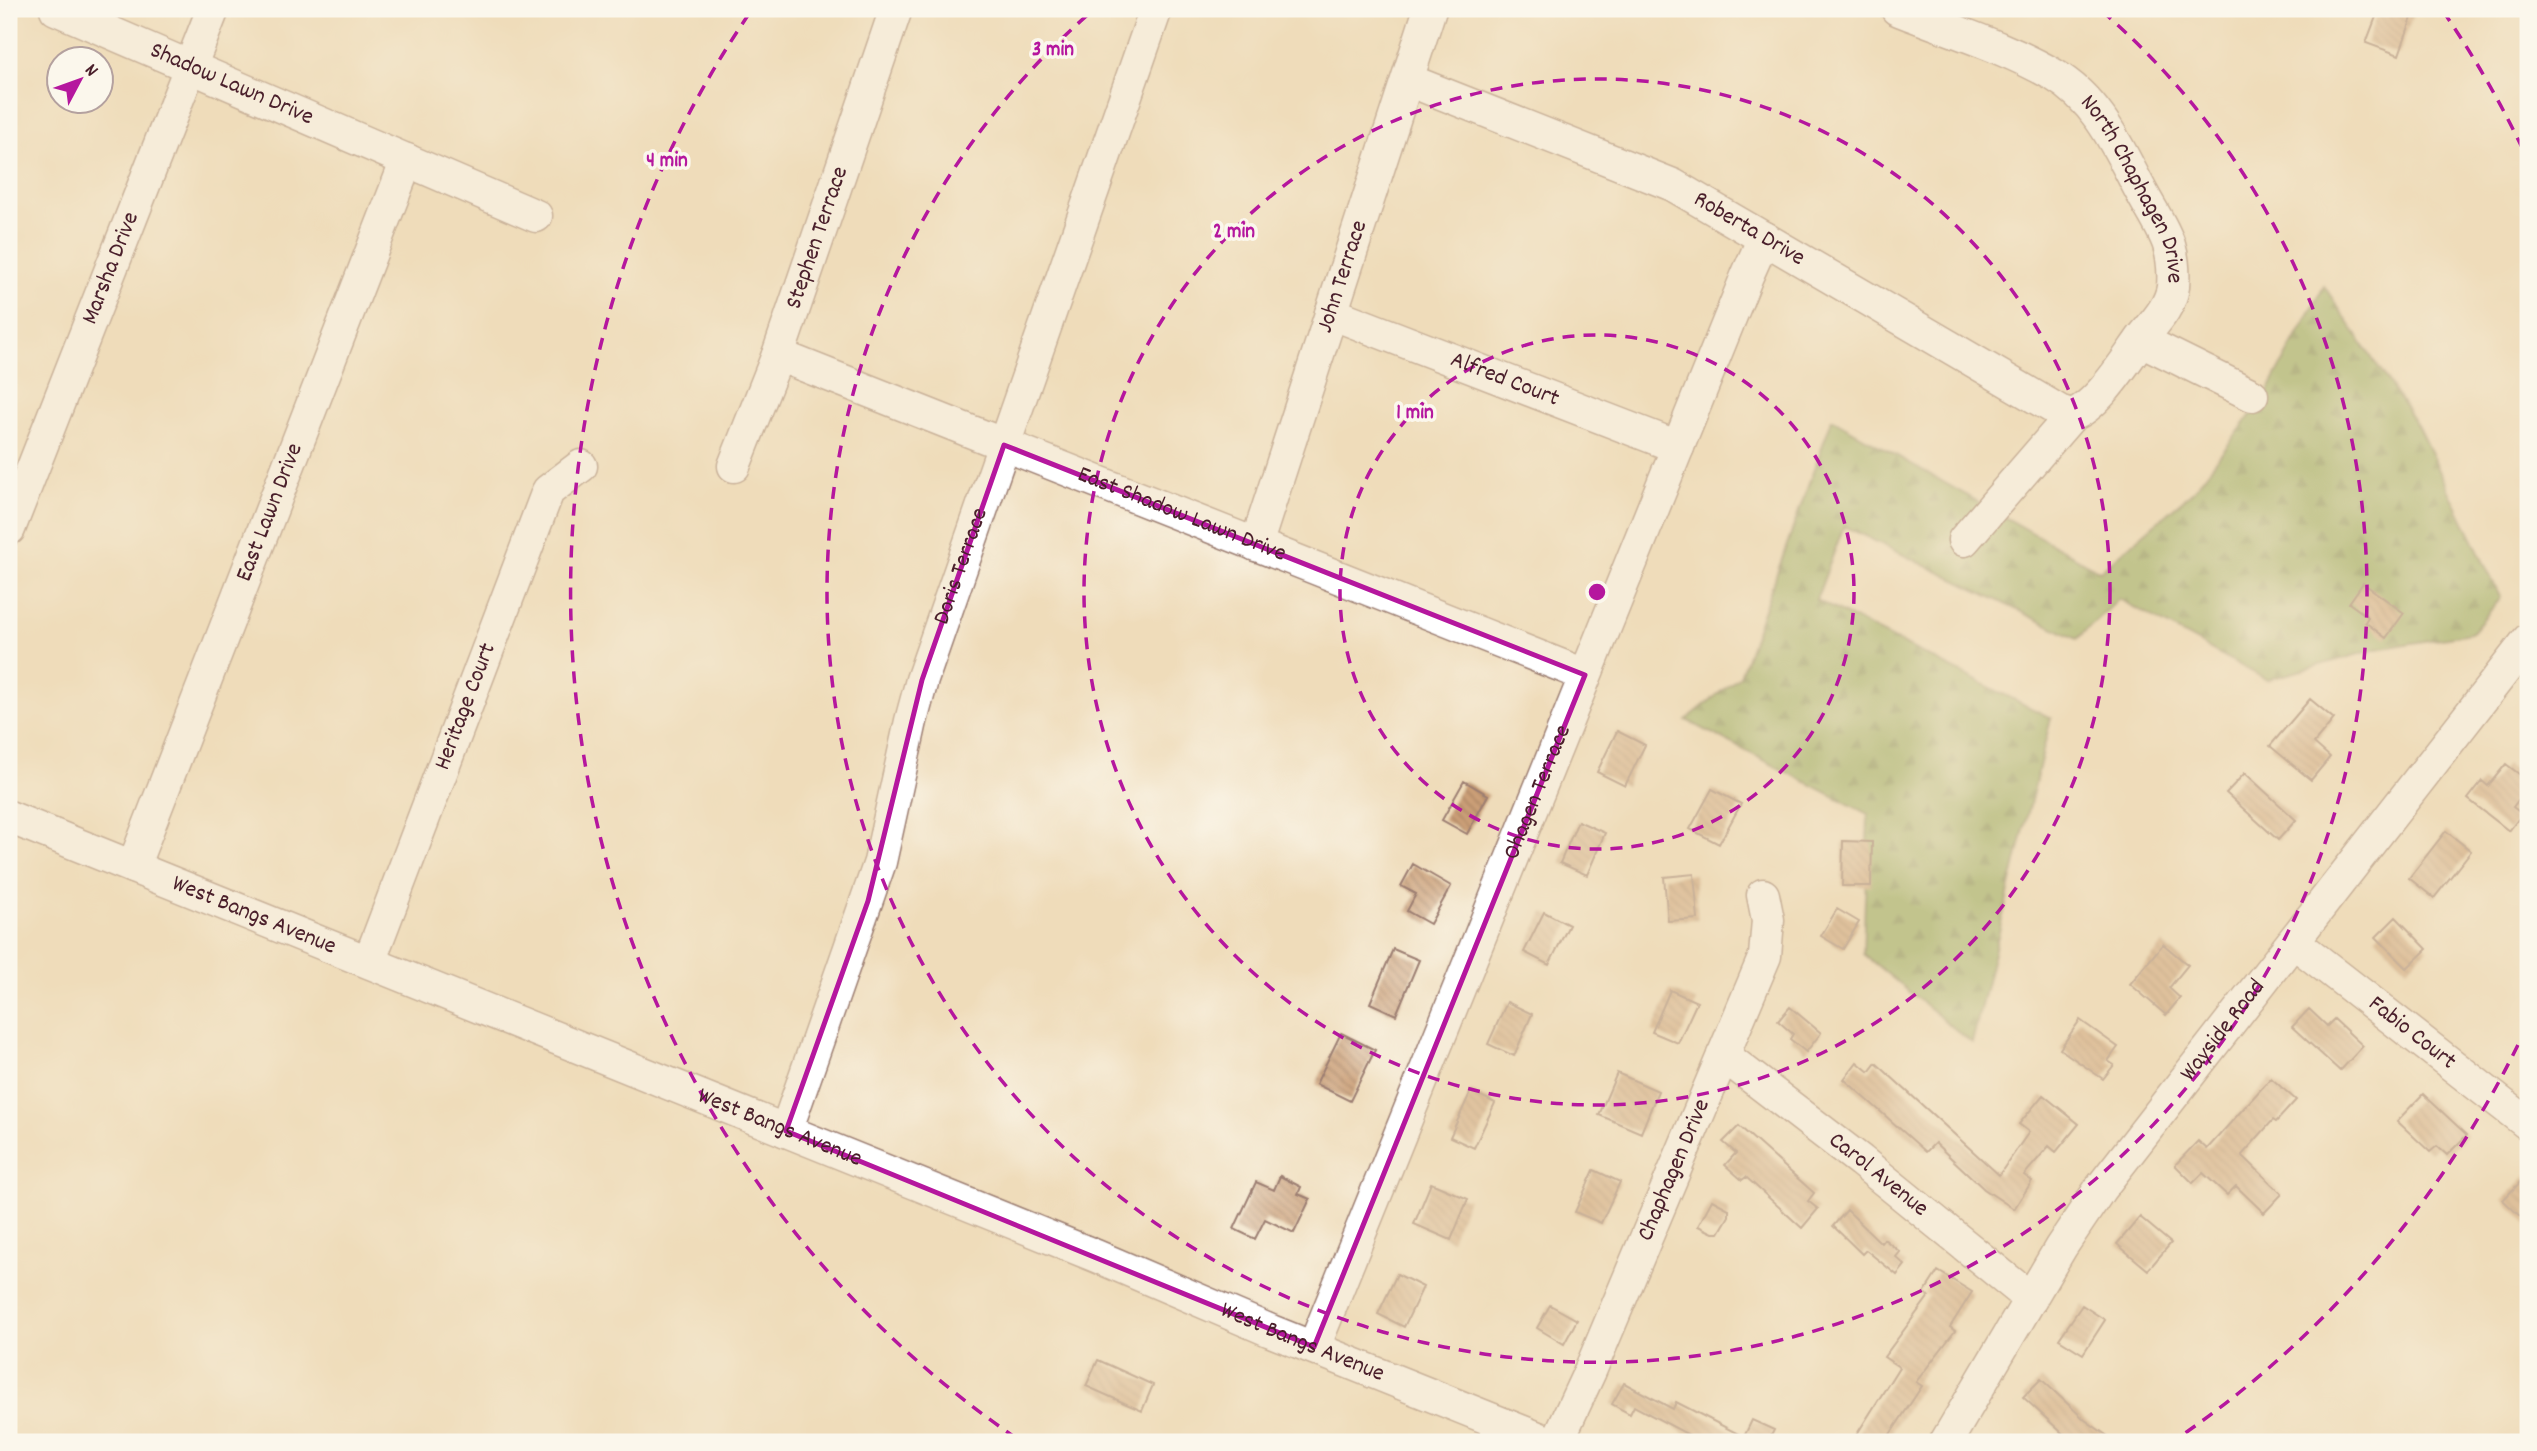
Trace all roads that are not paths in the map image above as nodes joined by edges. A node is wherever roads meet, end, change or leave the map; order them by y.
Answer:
1 (56, 9) edge
2 (213, 9) edge
3 (896, 9) edge
4 (1156, 9) edge
5 (1430, 9) edge
6 (1897, 9) edge
7 (190, 67) junction
8 (1408, 80) junction
9 (407, 160) junction
10 (536, 216) dead end
11 (1764, 238) junction
12 (1331, 313) junction
13 (2141, 340) junction
14 (778, 355) junction
15 (2252, 395) dead end
16 (2072, 415) junction
17 (1004, 445) junction
18 (1678, 447) junction
19 (581, 466) dead end
20 (734, 466) dead end
21 (9, 529) edge
22 (1964, 540) dead end
23 (1256, 545) junction
24 (2527, 645) edge
25 (1585, 675) junction
26 (9, 817) edge
27 (133, 867) junction
28 (1763, 895) dead end
29 (2294, 942) junction
30 (369, 962) junction
31 (1723, 1055) junction
32 (2528, 1125) edge
33 (786, 1131) junction
34 (2031, 1299) junction
35 (1314, 1347) junction
36 (1548, 1442) edge
37 (1557, 1442) edge
38 (1946, 1442) edge

1 - 7 street, Shadow Lawn Drive
2 - 7 street, Marsha Drive
3 - 14 street, Stephen Terrace
4 - 17 street, Doris Terrace
5 - 8 street, John Terrace
6 - 13 street, North Chaphagen Drive
7 - 9 street, Shadow Lawn Drive
7 - 21 street, Marsha Drive
8 - 11 street, Roberta Drive
8 - 12 street, John Terrace
9 - 10 street, Shadow Lawn Drive
9 - 27 street, East Lawn Drive
11 - 16 street, Roberta Drive
11 - 18 street, Ohagen Terrace
12 - 18 street, Alfred Court
12 - 23 street, John Terrace
13 - 15 street
13 - 16 street, North Chaphagen Drive
14 - 17 street, East Shadow Lawn Drive
14 - 20 street, Stephen Terrace
16 - 22 street, North Chaphagen Drive
17 - 23 street, East Shadow Lawn Drive
17 - 33 street, Doris Terrace
18 - 25 street, Ohagen Terrace
19 - 30 street, Heritage Court
23 - 25 street, East Shadow Lawn Drive
24 - 29 street, Wayside Road
25 - 35 street, Ohagen Terrace
26 - 27 street, West Bangs Avenue
27 - 30 street, West Bangs Avenue
28 - 31 street, Chaphagen Drive
29 - 32 street, Fabio Court
29 - 34 street, Wayside Road
30 - 33 street, West Bangs Avenue
31 - 34 street, Carol Avenue
31 - 37 street, Chaphagen Drive
33 - 35 street, West Bangs Avenue
34 - 38 street, Wayside Road
35 - 36 street, West Bangs Avenue

